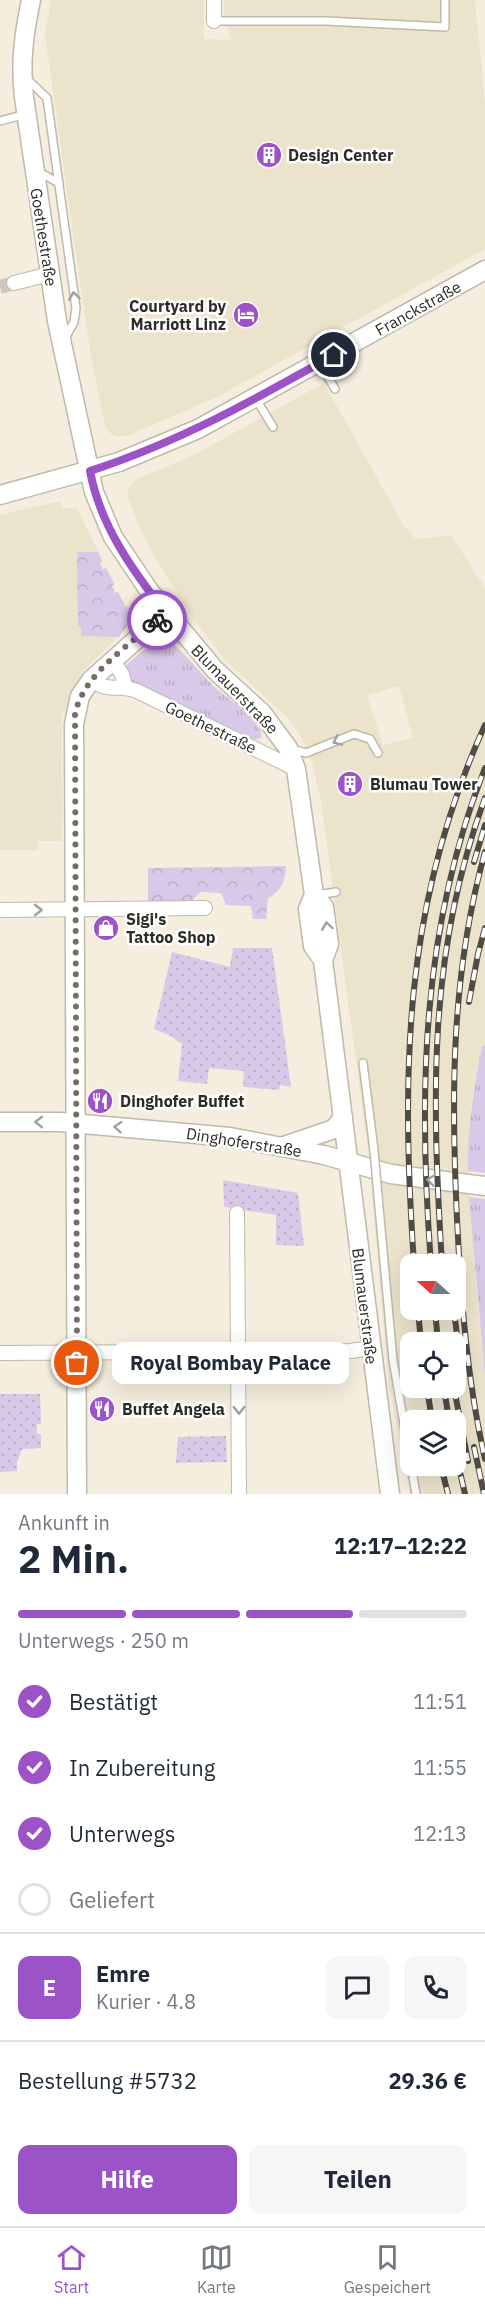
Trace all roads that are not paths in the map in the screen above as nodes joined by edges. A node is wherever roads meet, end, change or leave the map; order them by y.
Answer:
1 (31, 0) edge
2 (214, 0) edge
3 (445, 0) edge
4 (214, 21) joint
5 (21, 74) junction
6 (26, 114) junction
7 (0, 121) edge
8 (34, 170) junction
9 (59, 183) junction
10 (67, 245) junction
11 (46, 249) junction
12 (485, 270) edge
13 (50, 274) junction
14 (14, 283) tunnel mouth
15 (62, 343) junction
16 (320, 363) junction
17 (335, 390) dead end
18 (256, 399) junction
19 (273, 427) dead end
20 (90, 471) junction
21 (0, 495) edge
22 (166, 613) junction
23 (112, 660) junction
24 (91, 680) junction
25 (119, 688) junction
26 (288, 748) junction
27 (378, 753) dead end
28 (296, 769) junction
29 (336, 892) dead end
30 (314, 895) junction
31 (76, 909) junction
32 (205, 909) dead end
33 (0, 910) edge
34 (363, 1063) dead end
35 (343, 1118) junction
36 (0, 1122) edge
37 (77, 1123) junction
38 (284, 1146) junction
39 (348, 1162) junction
40 (485, 1186) edge
41 (237, 1213) dead end
42 (370, 1348) junction
43 (77, 1352) junction
44 (238, 1352) junction
45 (0, 1353) edge
46 (77, 1494) edge
47 (240, 1494) edge
48 (390, 1494) edge
49 (416, 1494) edge

1 - 5 main road, Goethestraße
2 - 4 street
3 - 4 lane
5 - 6 main road, Goethestraße
5 - 9 lane
6 - 7 lane
6 - 8 main road, Goethestraße
8 - 9 lane
8 - 11 main road, Goethestraße
9 - 10 lane
10 - 11 lane
15 -> 10 lane
11 - 13 main road, Goethestraße
12 - 16 main road, Franckstraße
13 - 14 street
13 - 15 main road, Goethestraße
15 - 20 main road, Goethestraße
16 - 17 lane
16 - 18 main road, Franckstraße
18 - 19 lane
18 - 20 main road, Franckstraße
20 - 21 main road, Franckstraße
20 - 22 main road, Blumauerstraße
22 - 23 main road
22 - 26 main road, Blumauerstraße
23 - 24 main road
23 - 25 street
24 - 25 street, Goethestraße
24 - 31 main road
25 - 28 street, Goethestraße
27 -> 26 lane
26 - 28 main road, Blumauerstraße
28 - 30 main road, Blumauerstraße
29 - 30 lane
30 - 35 main road, Blumauerstraße
31 - 32 street
33 -> 31 street
31 - 37 main road
34 - 49 lane, bridge
35 - 38 main road
35 - 39 main road, Blumauerstraße
37 -> 36 main road, Dinghoferstraße
38 -> 37 main road, Dinghoferstraße
37 - 43 main road
38 - 39 main road, Dinghoferstraße
40 -> 39 main road, Dinghoferstraße
39 - 42 main road, Blumauerstraße
41 - 44 street
42 - 44 street
42 - 48 main road, Blumauerstraße
43 - 44 street
43 - 45 street
43 - 46 main road
44 -> 47 street

